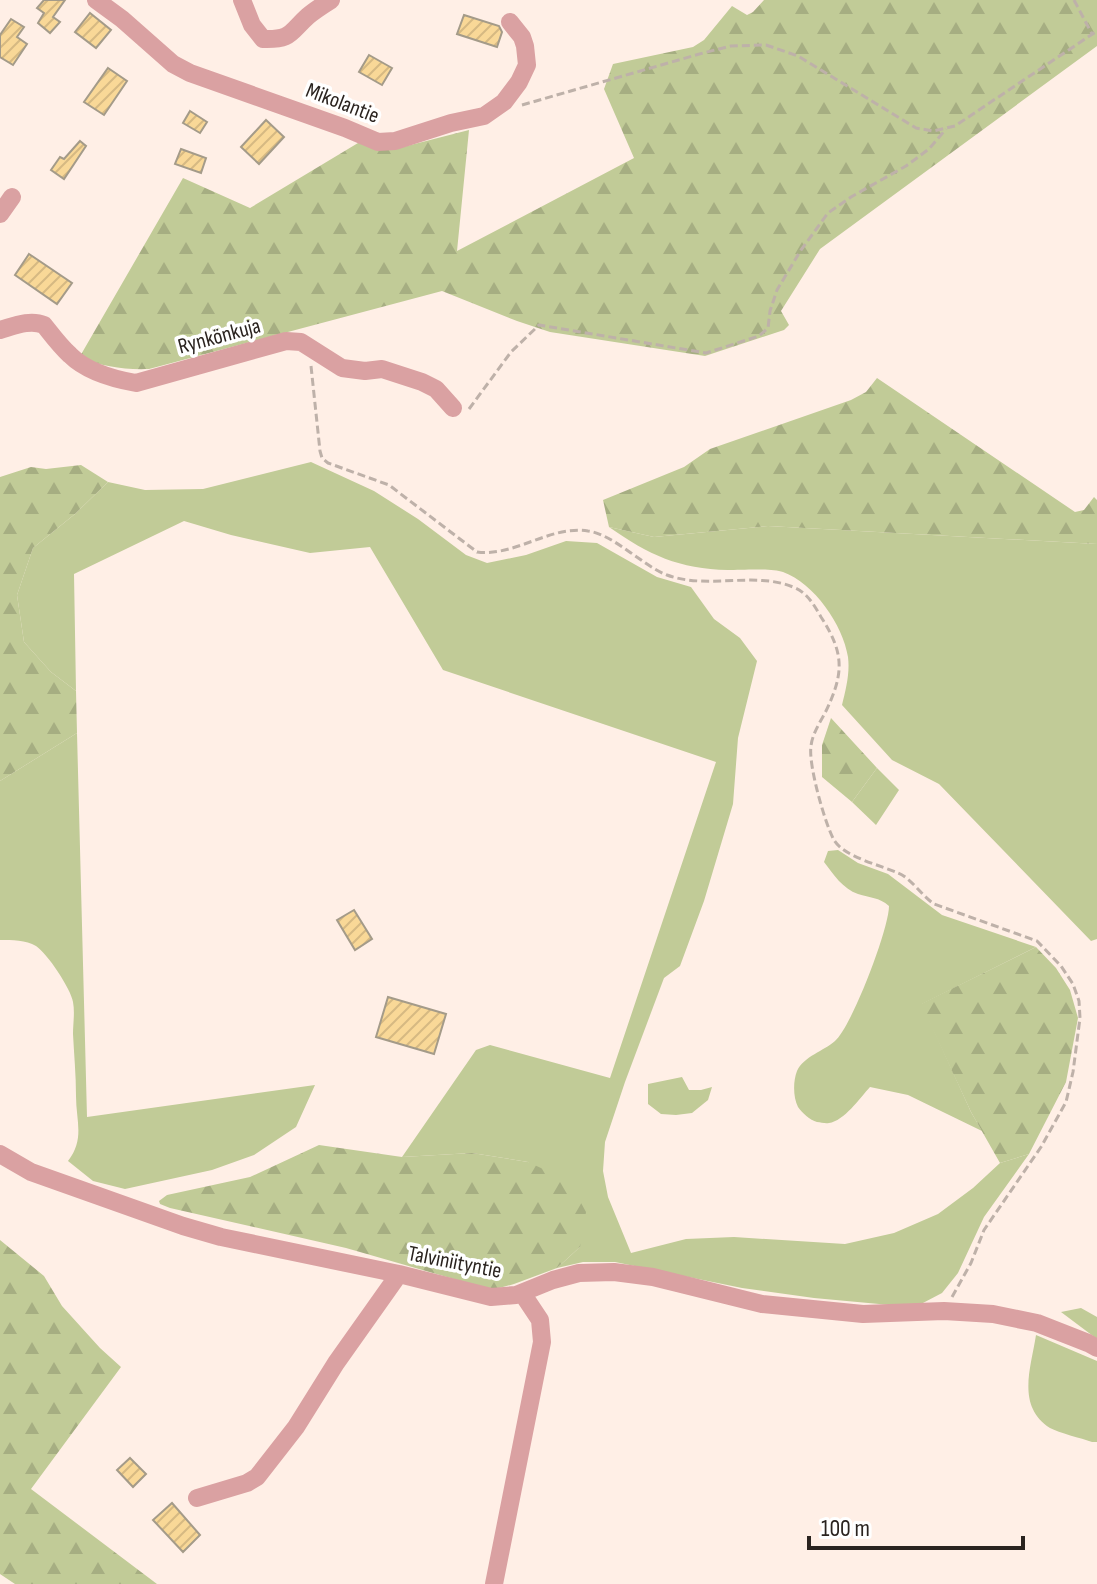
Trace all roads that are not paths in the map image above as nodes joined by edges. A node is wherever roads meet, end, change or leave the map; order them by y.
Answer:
1 (96, 0) edge
2 (242, 0) edge
3 (331, 0) edge
4 (510, 22) dead end
5 (12, 197) dead end
6 (0, 214) edge
7 (0, 330) edge
8 (453, 408) road end
9 (0, 1154) edge
10 (399, 1274) junction
11 (522, 1293) junction
12 (1097, 1348) edge
13 (197, 1498) dead end
14 (494, 1584) edge

1 - 4 street, Mikolantie
2 - 3 street
5 - 6 street
7 - 8 street, Rynkönkuja
9 - 10 street, Talviniityntie
10 - 11 street, Talviniityntie
10 - 13 street
11 - 12 street, Talviniityntie
11 - 14 street

